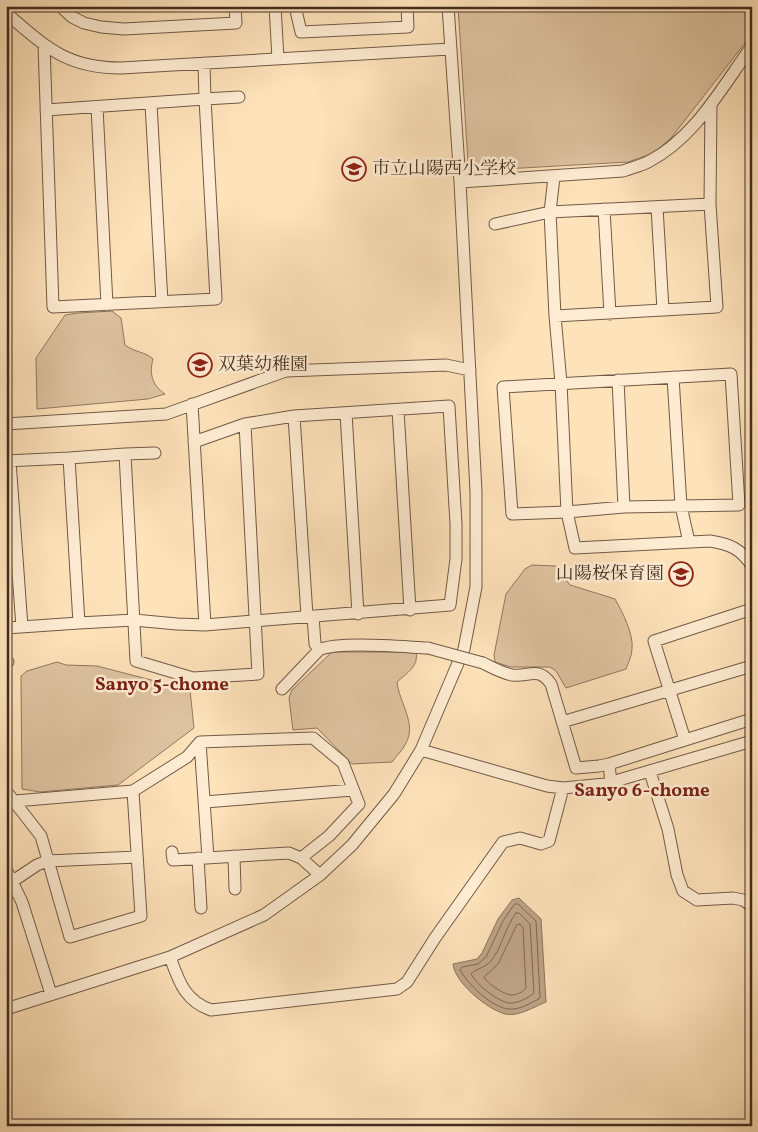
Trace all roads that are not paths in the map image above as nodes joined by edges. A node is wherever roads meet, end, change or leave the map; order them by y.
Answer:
1 (60, 6) edge
2 (235, 6) edge
3 (275, 6) edge
4 (295, 6) edge
5 (407, 6) edge
6 (448, 6) edge
7 (6, 13) edge
8 (44, 45) junction
9 (752, 46) edge
10 (450, 49) junction
11 (278, 59) junction
12 (204, 63) junction
13 (239, 97) dead end
14 (205, 99) junction
15 (151, 104) junction
16 (711, 104) junction
17 (97, 107) junction
18 (46, 110) junction
19 (554, 177) junction
20 (460, 182) junction
21 (710, 204) junction
22 (657, 207) junction
23 (604, 209) junction
24 (550, 212) junction
25 (495, 224) dead end
26 (162, 302) junction
27 (108, 305) junction
28 (663, 310) junction
29 (610, 314) junction
30 (556, 316) junction
31 (470, 370) junction
32 (673, 377) junction
33 (618, 380) junction
34 (561, 383) junction
35 (192, 404) junction
36 (398, 410) junction
37 (346, 413) junction
38 (294, 416) junction
39 (6, 424) edge
40 (245, 424) junction
41 (194, 442) junction
42 (155, 453) dead end
43 (125, 454) junction
44 (69, 458) junction
45 (8, 461) edge
46 (681, 506) junction
47 (624, 507) junction
48 (567, 512) junction
49 (689, 542) junction
50 (752, 566) edge
51 (752, 609) edge
52 (410, 610) junction
53 (358, 614) junction
54 (310, 616) junction
55 (134, 620) junction
56 (256, 620) junction
57 (79, 623) junction
58 (204, 625) junction
59 (22, 626) junction
60 (6, 628) edge
61 (319, 650) junction
62 (752, 666) edge
63 (282, 689) dead end
64 (670, 690) junction
65 (752, 720) edge
66 (562, 722) junction
67 (685, 740) junction
68 (752, 741) edge
69 (200, 742) junction
70 (421, 750) junction
71 (609, 764) junction
72 (650, 772) junction
73 (611, 783) junction
74 (563, 788) junction
75 (353, 790) junction
76 (6, 791) edge
77 (133, 791) junction
78 (15, 801) junction
79 (205, 802) junction
80 (172, 852) dead end
81 (234, 856) junction
82 (137, 857) junction
83 (203, 858) junction
84 (302, 858) junction
85 (47, 861) junction
86 (6, 869) edge
87 (320, 875) junction
88 (13, 881) junction
89 (235, 889) dead end
90 (752, 906) edge
91 (201, 908) dead end
92 (170, 957) junction
93 (51, 994) junction
94 (6, 1008) edge

1 - 2 street
3 - 11 street
4 - 5 street
6 - 10 street
7 - 8 street
8 - 12 street
8 - 18 street
9 - 16 street
10 - 11 street
10 - 20 street
11 - 12 street
12 - 14 street
13 - 14 street
14 - 15 street
14 - 26 street
15 - 17 street
15 - 26 street
16 - 19 street
16 - 21 street
17 - 18 street
17 - 27 street
18 - 27 street
19 - 20 street
19 - 24 street
20 - 31 street
21 - 22 street
21 - 28 street
22 - 23 street
22 - 28 street
23 - 24 street
23 - 29 street
24 - 25 street
24 - 30 street
26 - 27 street
28 - 29 street
29 - 30 street
30 - 34 street
31 - 35 street
31 - 70 street
32 - 33 street
32 - 46 street
32 - 46 street
33 - 34 street
33 - 47 street
34 - 48 street
34 - 48 street
35 - 39 street
35 - 41 street
36 - 37 street
36 - 52 street
36 - 52 street
37 - 38 street
37 - 53 street
38 - 40 street
38 - 54 street
40 - 41 street
40 - 56 street
41 - 58 street
42 - 43 street
43 - 44 street
43 - 55 street
44 - 45 street
44 - 57 street
45 - 59 street
46 - 47 street
46 - 49 street
47 - 48 street
48 - 49 street
49 - 50 street
51 - 64 street
52 - 53 street
53 - 54 street
54 - 56 street
54 - 61 street
55 - 56 street
55 - 57 street
55 - 58 street
56 - 58 street
57 - 59 street
59 - 60 street
61 - 63 street
61 - 66 street, bridge
62 - 64 street
64 - 66 street
64 - 67 street
65 - 67 street
66 - 71 street
67 - 71 street
68 - 72 street
69 - 75 street
69 - 77 street
69 - 79 street
70 - 74 street
70 - 87 street
71 - 73 street
72 - 73 street
72 - 90 street
73 - 74 street
74 - 92 street
75 - 79 street
75 - 84 street
76 - 78 street
77 - 78 street
77 - 82 street
78 - 85 street
79 - 83 street
80 - 83 street
81 - 83 street
81 - 84 street
81 - 89 street
82 - 85 street
82 - 85 street
83 - 91 street
84 - 87 street
85 - 88 street
86 - 88 street
87 - 92 street
88 - 93 street
92 - 93 street
93 - 94 street

